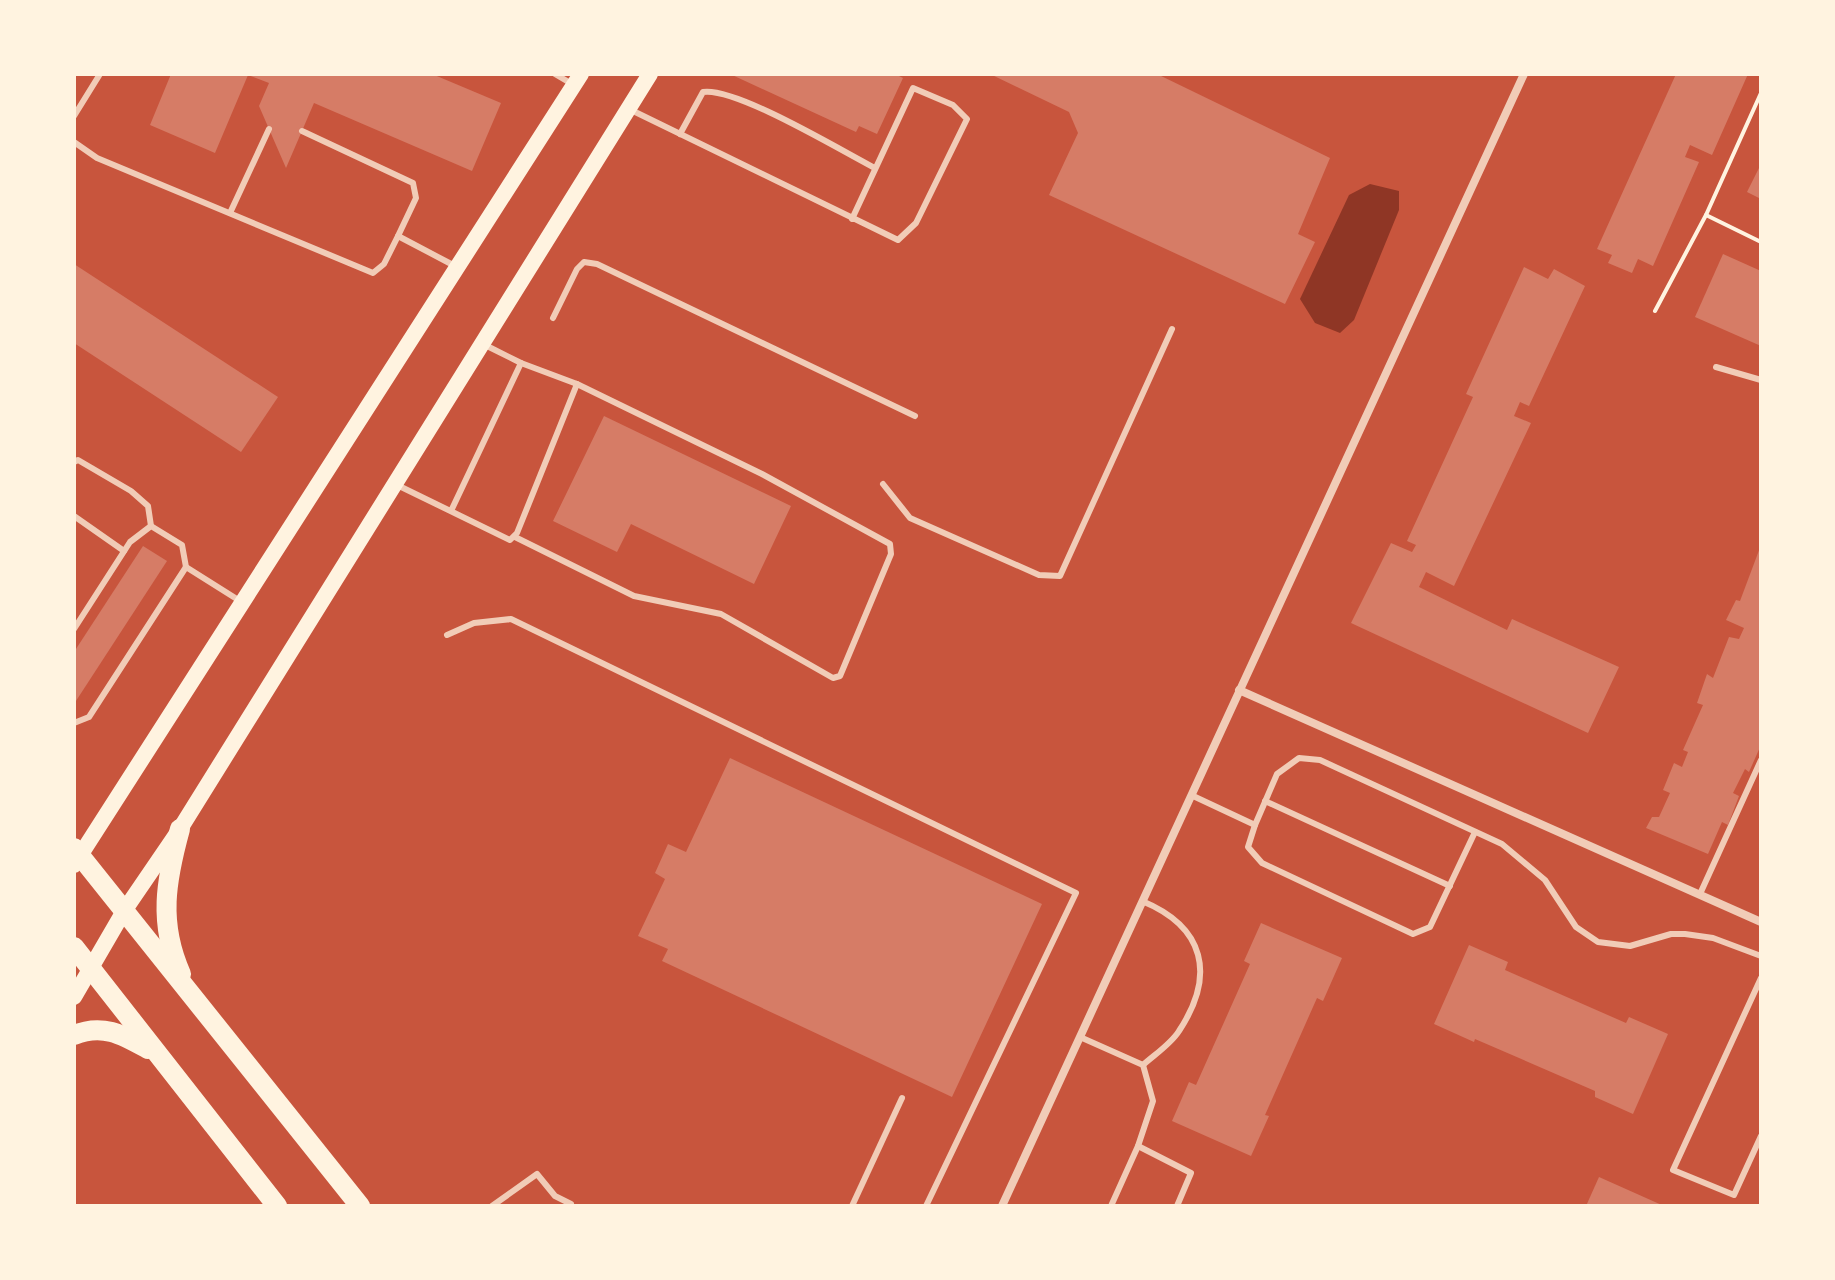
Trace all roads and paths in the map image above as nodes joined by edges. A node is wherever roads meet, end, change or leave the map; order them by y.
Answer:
1 (100, 74) edge
2 (555, 74) edge
3 (650, 74) edge
4 (1524, 74) edge
5 (577, 79) edge
6 (1761, 93) edge
7 (628, 108) junction
8 (74, 116) edge
9 (269, 129) dead end
10 (302, 131) dead end
11 (680, 134) junction
12 (74, 142) edge
13 (875, 168) junction
14 (230, 213) junction
15 (1706, 215) junction
16 (852, 219) junction
17 (398, 236) junction
18 (1761, 242) edge
19 (457, 267) junction
20 (1655, 311) dead end
21 (553, 318) dead end
22 (1172, 329) dead end
23 (482, 343) junction
24 (521, 363) junction
25 (1716, 367) dead end
26 (1761, 380) edge
27 (577, 384) junction
28 (915, 416) dead end
29 (74, 462) edge
30 (395, 484) junction
31 (883, 484) dead end
32 (451, 511) junction
33 (74, 516) edge
34 (151, 526) junction
35 (515, 537) junction
36 (124, 551) junction
37 (186, 567) junction
38 (241, 602) junction
39 (74, 629) edge
40 (447, 635) dead end
41 (1239, 690) junction
42 (74, 723) edge
43 (1761, 760) edge
44 (1191, 795) junction
45 (1265, 801) junction
46 (1255, 825) junction
47 (180, 829) junction
48 (1475, 832) junction
49 (76, 856) edge
50 (1450, 886) junction
51 (1700, 894) junction
52 (1142, 901) junction
53 (124, 911) junction
54 (1761, 922) edge
55 (74, 947) edge
56 (1761, 956) edge
57 (92, 970) junction
58 (1761, 978) edge
59 (74, 997) edge
60 (193, 999) junction
61 (74, 1035) edge
62 (1080, 1037) junction
63 (158, 1054) junction
64 (1143, 1065) junction
65 (902, 1098) dead end
66 (1761, 1136) edge
67 (1138, 1146) junction
68 (571, 1204) dead end
69 (277, 1206) edge
70 (360, 1206) edge
71 (492, 1206) edge
72 (852, 1206) edge
73 (926, 1206) edge
74 (1002, 1206) edge
75 (1111, 1206) edge
76 (1177, 1206) edge

1 - 8 lane
2 - 5 lane
3 - 7 main road
4 - 41 street
5 - 19 main road
6 - 15 path
7 - 11 lane
7 - 23 main road
9 - 14 lane
10 - 17 lane
11 - 13 lane
11 - 16 lane
12 - 14 lane
13 - 16 lane
13 - 16 lane
14 - 17 lane
15 - 18 path
15 - 20 path
17 - 19 lane
19 - 38 main road
21 - 28 lane
22 - 31 lane
23 - 24 lane
23 - 30 main road
24 - 27 lane
24 - 32 lane
25 - 26 lane
27 - 35 lane
27 - 35 lane
29 - 34 lane
30 - 32 lane
30 - 47 main road
32 - 35 lane
33 - 36 lane
34 - 36 lane
34 - 37 lane
36 - 39 lane
37 - 38 lane
37 - 42 lane
38 - 49 main road
40 - 73 lane
41 - 44 street
41 - 51 street
43 - 51 lane
44 - 46 lane
44 - 52 street
45 - 46 lane
45 - 48 lane
45 - 50 lane
46 - 50 lane
47 - 53 main road
47 - 60 main road
48 - 50 lane
48 - 56 lane
49 - 53 main road
51 - 54 street
52 - 62 street
52 - 64 lane
53 - 57 main road
53 - 60 main road
55 - 57 main road
57 - 59 main road
57 - 63 main road
58 - 66 lane
60 - 70 main road
61 - 63 main road
62 - 64 lane
62 - 74 street
63 - 69 main road
64 - 67 lane
65 - 72 lane
67 - 75 lane
67 - 76 lane
68 - 71 lane

